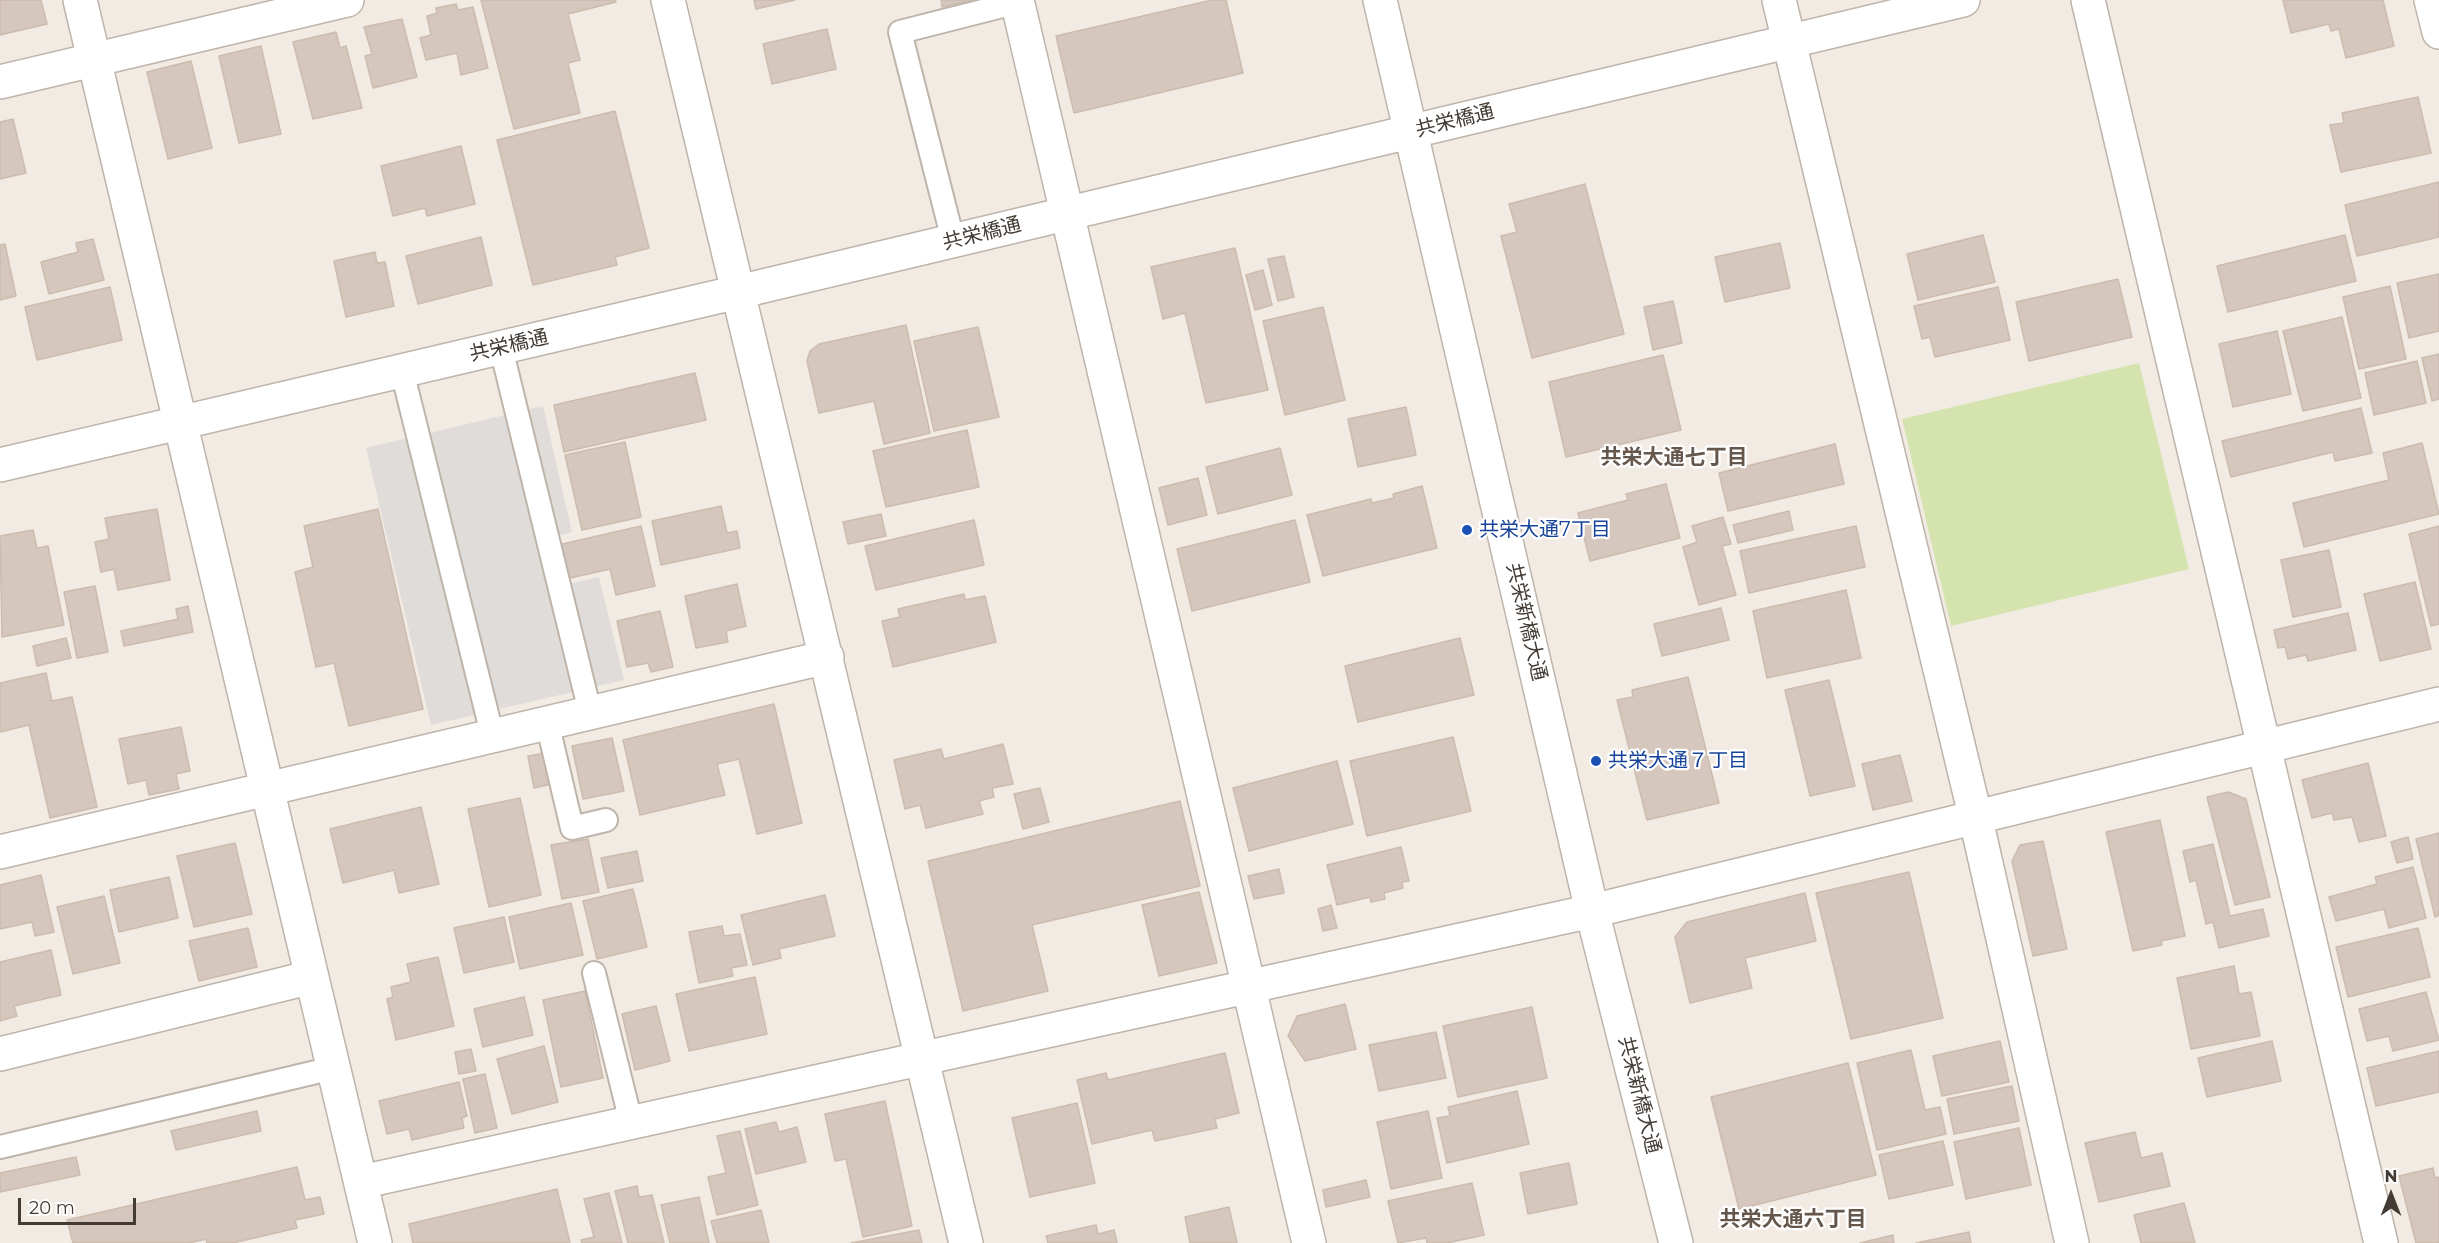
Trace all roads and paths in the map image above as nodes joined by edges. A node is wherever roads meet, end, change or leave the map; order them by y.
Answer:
1 (80, 0) edge
2 (347, 0) edge
3 (668, 0) edge
4 (1380, 0) edge
5 (1779, 0) edge
6 (1963, 0) edge
7 (2088, 0) edge
8 (2431, 0) edge
9 (1018, 1) edge
10 (2439, 32) edge
11 (1788, 40) junction
12 (94, 60) junction
13 (0, 82) edge
14 (1411, 132) junction
15 (1068, 213) junction
16 (953, 240) junction
17 (738, 292) junction
18 (501, 348) junction
19 (402, 371) junction
20 (180, 423) junction
21 (0, 465) edge
22 (827, 657) junction
23 (2439, 704) edge
24 (590, 712) junction
25 (547, 722) junction
26 (492, 734) junction
27 (2266, 747) junction
28 (267, 788) junction
29 (1975, 815) junction
30 (606, 820) dead end
31 (0, 852) edge
32 (1592, 911) junction
33 (594, 973) dead end
34 (312, 977) junction
35 (1247, 988) junction
36 (0, 1054) edge
37 (920, 1059) junction
38 (333, 1068) junction
39 (631, 1122) junction
40 (0, 1147) edge
41 (361, 1182) junction
42 (375, 1243) edge
43 (966, 1243) edge
44 (1309, 1243) edge
45 (1676, 1243) edge
46 (2072, 1243) edge
47 (2380, 1243) edge

1 - 12 street
2 - 12 street
3 - 17 street
4 - 14 street, 共栄新橋大通
5 - 11 street
6 - 11 street, 共栄橋通
7 - 27 street
8 - 10 street
9 - 15 street
9 - 16 lane
11 - 14 street, 共栄橋通
11 - 29 street
12 - 13 street
12 - 20 street
14 - 15 street, 共栄橋通
14 - 32 street, 共栄新橋大通
15 - 16 street, 共栄橋通
15 - 35 street
16 - 17 street, 共栄橋通
17 - 18 street, 共栄橋通
17 - 22 street
18 - 19 street, 共栄橋通
18 - 24 lane
19 - 20 street, 共栄橋通
19 - 26 lane
20 - 21 street, 共栄橋通
20 - 28 street
22 - 24 street
22 - 37 street
23 - 27 street
24 - 25 street
25 - 26 street
25 - 30 lane
26 - 28 street
27 - 29 street
27 - 47 street
28 - 31 street
28 - 34 street
29 - 32 street
29 - 46 street
32 - 35 street
32 - 45 street, 共栄新橋大通
33 - 39 lane
34 - 36 street
34 - 38 street
35 - 37 street
35 - 44 street
37 - 39 street
37 - 43 street
38 - 40 lane
38 - 41 street
39 - 41 street
41 - 42 street

